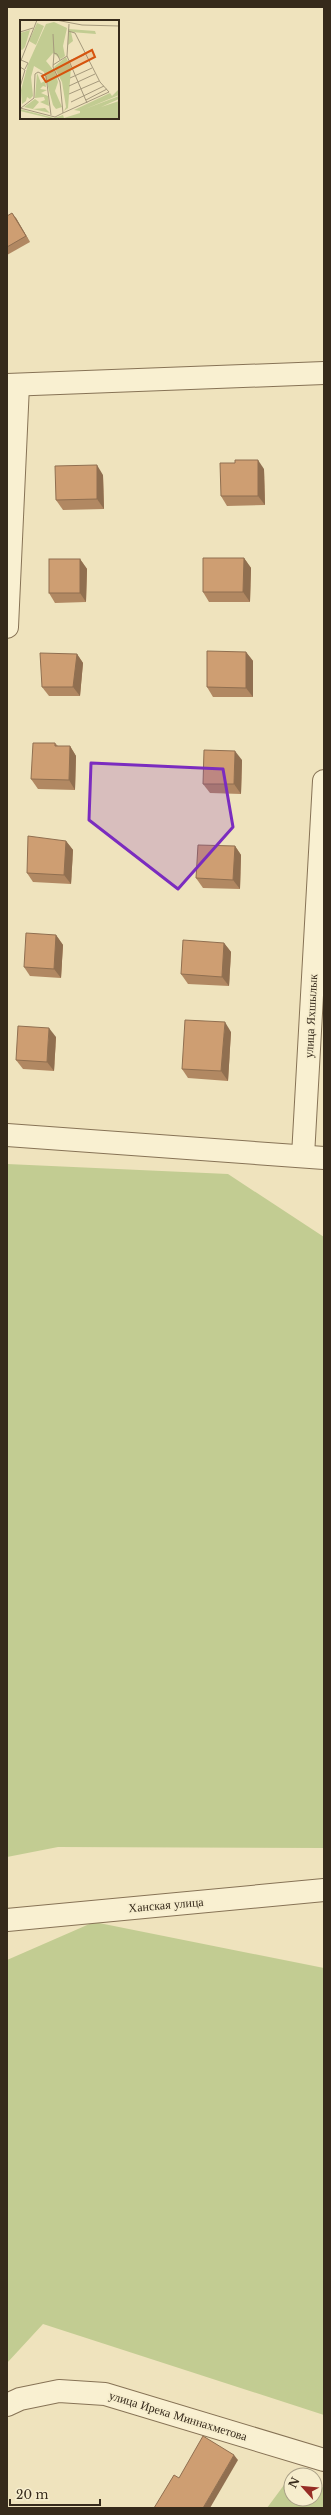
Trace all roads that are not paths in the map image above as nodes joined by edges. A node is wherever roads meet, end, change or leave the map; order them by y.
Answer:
1 (324, 373) edge
2 (13, 385) edge
3 (7, 627) edge
4 (324, 781) edge
5 (7, 1135) edge
6 (314, 1157) edge
7 (324, 1890) edge
8 (7, 1920) edge
9 (7, 2405) edge
10 (324, 2460) edge

1 - 2 street
2 - 3 street
4 - 6 street, улица Яхшылык
5 - 6 street
7 - 8 street, Ханская улица
9 - 10 street, улица Ирека Миннахметова

